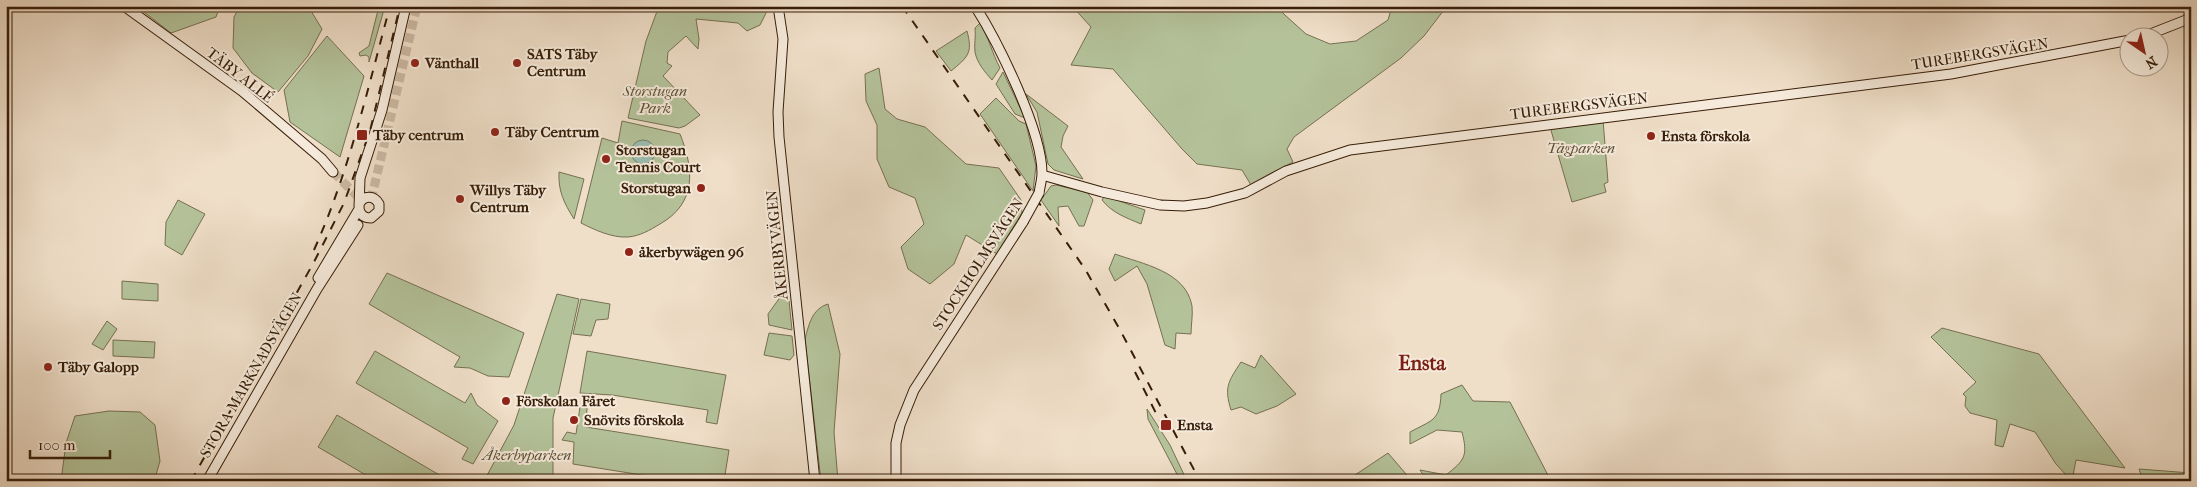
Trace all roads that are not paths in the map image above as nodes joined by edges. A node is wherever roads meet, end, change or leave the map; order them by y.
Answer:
1 (124, 6) edge
2 (406, 6) edge
3 (778, 6) edge
4 (975, 6) edge
5 (2191, 18) edge
6 (2166, 28) edge
7 (2120, 42) edge
8 (364, 170) junction
9 (334, 172) tunnel mouth
10 (1042, 174) junction
11 (368, 197) junction
12 (359, 207) junction
13 (367, 218) junction
14 (358, 225) dead end
15 (317, 288) junction
16 (208, 479) edge
17 (815, 481) edge
18 (896, 481) edge

1 - 9 street, TÄBY ALLÉ
2 - 8 street
3 - 17 street, ÅKERBYVÄGEN
4 - 10 street, STOCKHOLMSVÄGEN
5 - 6 street
7 - 10 street, TUREBERGSVÄGEN
8 - 11 street
8 - 12 street
10 - 18 street, STOCKHOLMSVÄGEN, bridge
11 - 12 street
11 - 13 street
12 - 13 street
12 - 15 street, STORA MARKNADSVÄGEN
13 - 15 street, STORA MARKNADSVÄGEN
14 - 15 street, STORA MARKNADSVÄGEN
15 - 16 street, STORA MARKNADSVÄGEN

